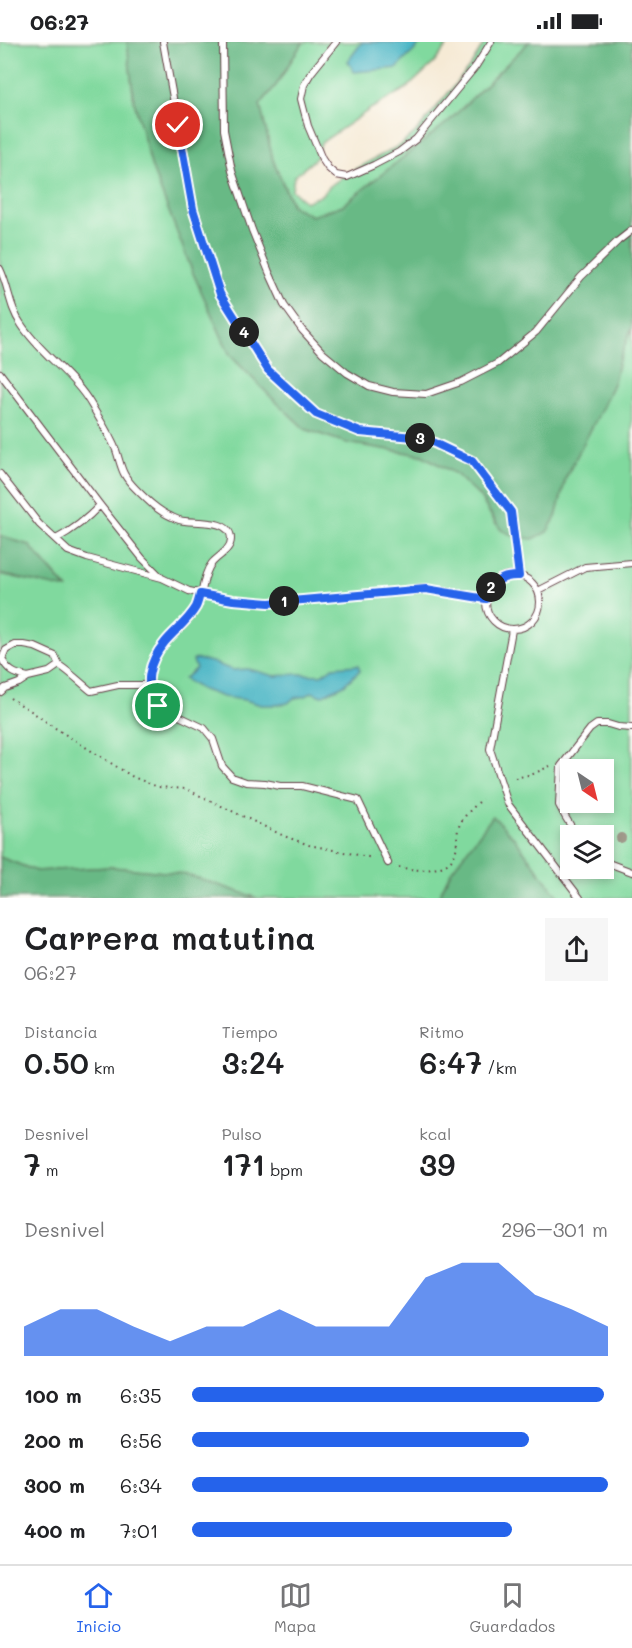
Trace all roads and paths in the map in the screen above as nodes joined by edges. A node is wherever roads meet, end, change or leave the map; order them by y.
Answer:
1 (163, 42) edge
2 (222, 42) edge
3 (336, 42) edge
4 (491, 42) edge
5 (632, 230) edge
6 (0, 270) edge
7 (0, 373) edge
8 (0, 474) edge
9 (100, 505) junction
10 (56, 539) junction
11 (632, 563) edge
12 (519, 576) junction
13 (162, 578) junction
14 (538, 591) junction
15 (200, 594) junction
16 (486, 599) junction
17 (512, 630) junction
18 (59, 665) junction
19 (28, 677) junction
20 (148, 685) junction
21 (1, 692) edge
22 (632, 729) edge
23 (566, 759) edge
24 (560, 766) edge
25 (516, 778) dead end
26 (560, 786) edge
27 (482, 799) dead end
28 (560, 807) edge
29 (388, 863) junction
30 (614, 865) edge
31 (632, 872) edge
32 (580, 898) edge

1 - 12 lane
2 - 5 lane
3 - 4 lane
6 - 15 lane
7 - 9 lane
8 - 10 lane
9 - 10 lane
9 - 13 lane
10 - 13 lane
11 - 14 lane
12 - 14 lane
12 - 16 lane
13 - 15 lane
14 - 17 lane
15 - 16 lane
15 - 20 lane
16 - 17 lane
17 - 32 lane
18 - 19 lane
18 - 19 lane
18 - 20 lane
19 - 21 lane
20 - 29 lane
21 - 29 path
22 - 23 lane
24 - 25 path
26 - 28 lane
27 - 29 path
30 - 31 lane

